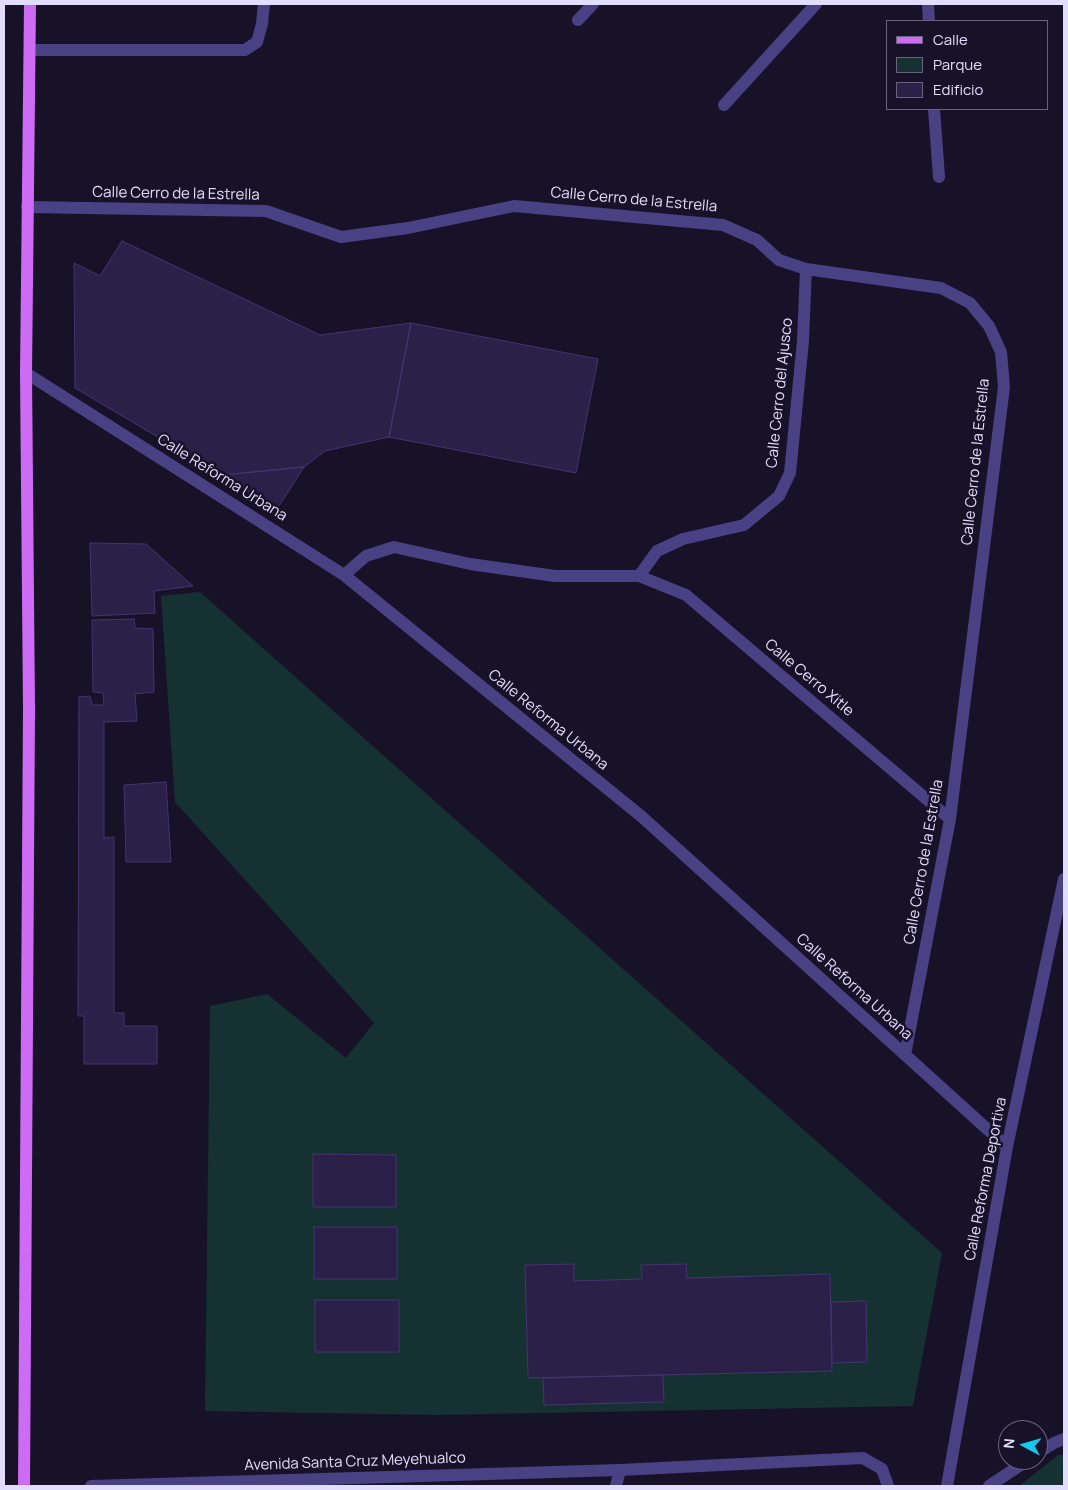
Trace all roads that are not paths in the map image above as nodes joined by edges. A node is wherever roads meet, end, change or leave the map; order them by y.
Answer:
1 (30, 4) edge
2 (264, 4) edge
3 (594, 4) edge
4 (816, 4) edge
5 (928, 4) edge
6 (578, 20) dead end
7 (929, 20) edge
8 (30, 50) junction
9 (724, 104) dead end
10 (934, 110) edge
11 (938, 177) dead end
12 (28, 207) junction
13 (806, 269) junction
14 (26, 374) junction
15 (344, 575) junction
16 (639, 576) junction
17 (950, 819) junction
18 (1064, 879) edge
19 (1063, 898) edge
20 (905, 1054) junction
21 (1007, 1147) junction
22 (1064, 1438) edge
23 (1048, 1447) edge
24 (620, 1470) junction
25 (1013, 1470) edge
26 (24, 1486) edge
27 (91, 1486) edge
28 (616, 1486) edge
29 (888, 1486) edge
30 (947, 1486) edge
31 (989, 1486) edge

1 - 8 main road
2 - 8 street
3 - 6 street
4 - 9 street
5 - 7 street
8 - 12 main road
10 - 11 street
12 - 13 street, Calle Cerro de la Estrella
12 - 14 main road
13 - 16 street, Calle Cerro del Ajusco
13 - 17 street, Calle Cerro de la Estrella
14 - 15 street, Calle Reforma Urbana
14 - 26 main road
15 - 16 street
15 - 20 street, Calle Reforma Urbana
16 - 17 street, Calle Cerro Xitle
17 - 20 street, Calle Cerro de la Estrella
18 - 19 street, Calle Reforma Deportiva
19 - 21 street, Calle Reforma Deportiva
20 - 21 street, Calle Reforma Urbana
21 - 30 street, Calle Reforma Deportiva
22 - 23 street
24 - 27 street, Avenida Santa Cruz Meyehualco
24 - 28 street
24 - 29 street, Avenida Santa Cruz Meyehualco
25 - 31 street

